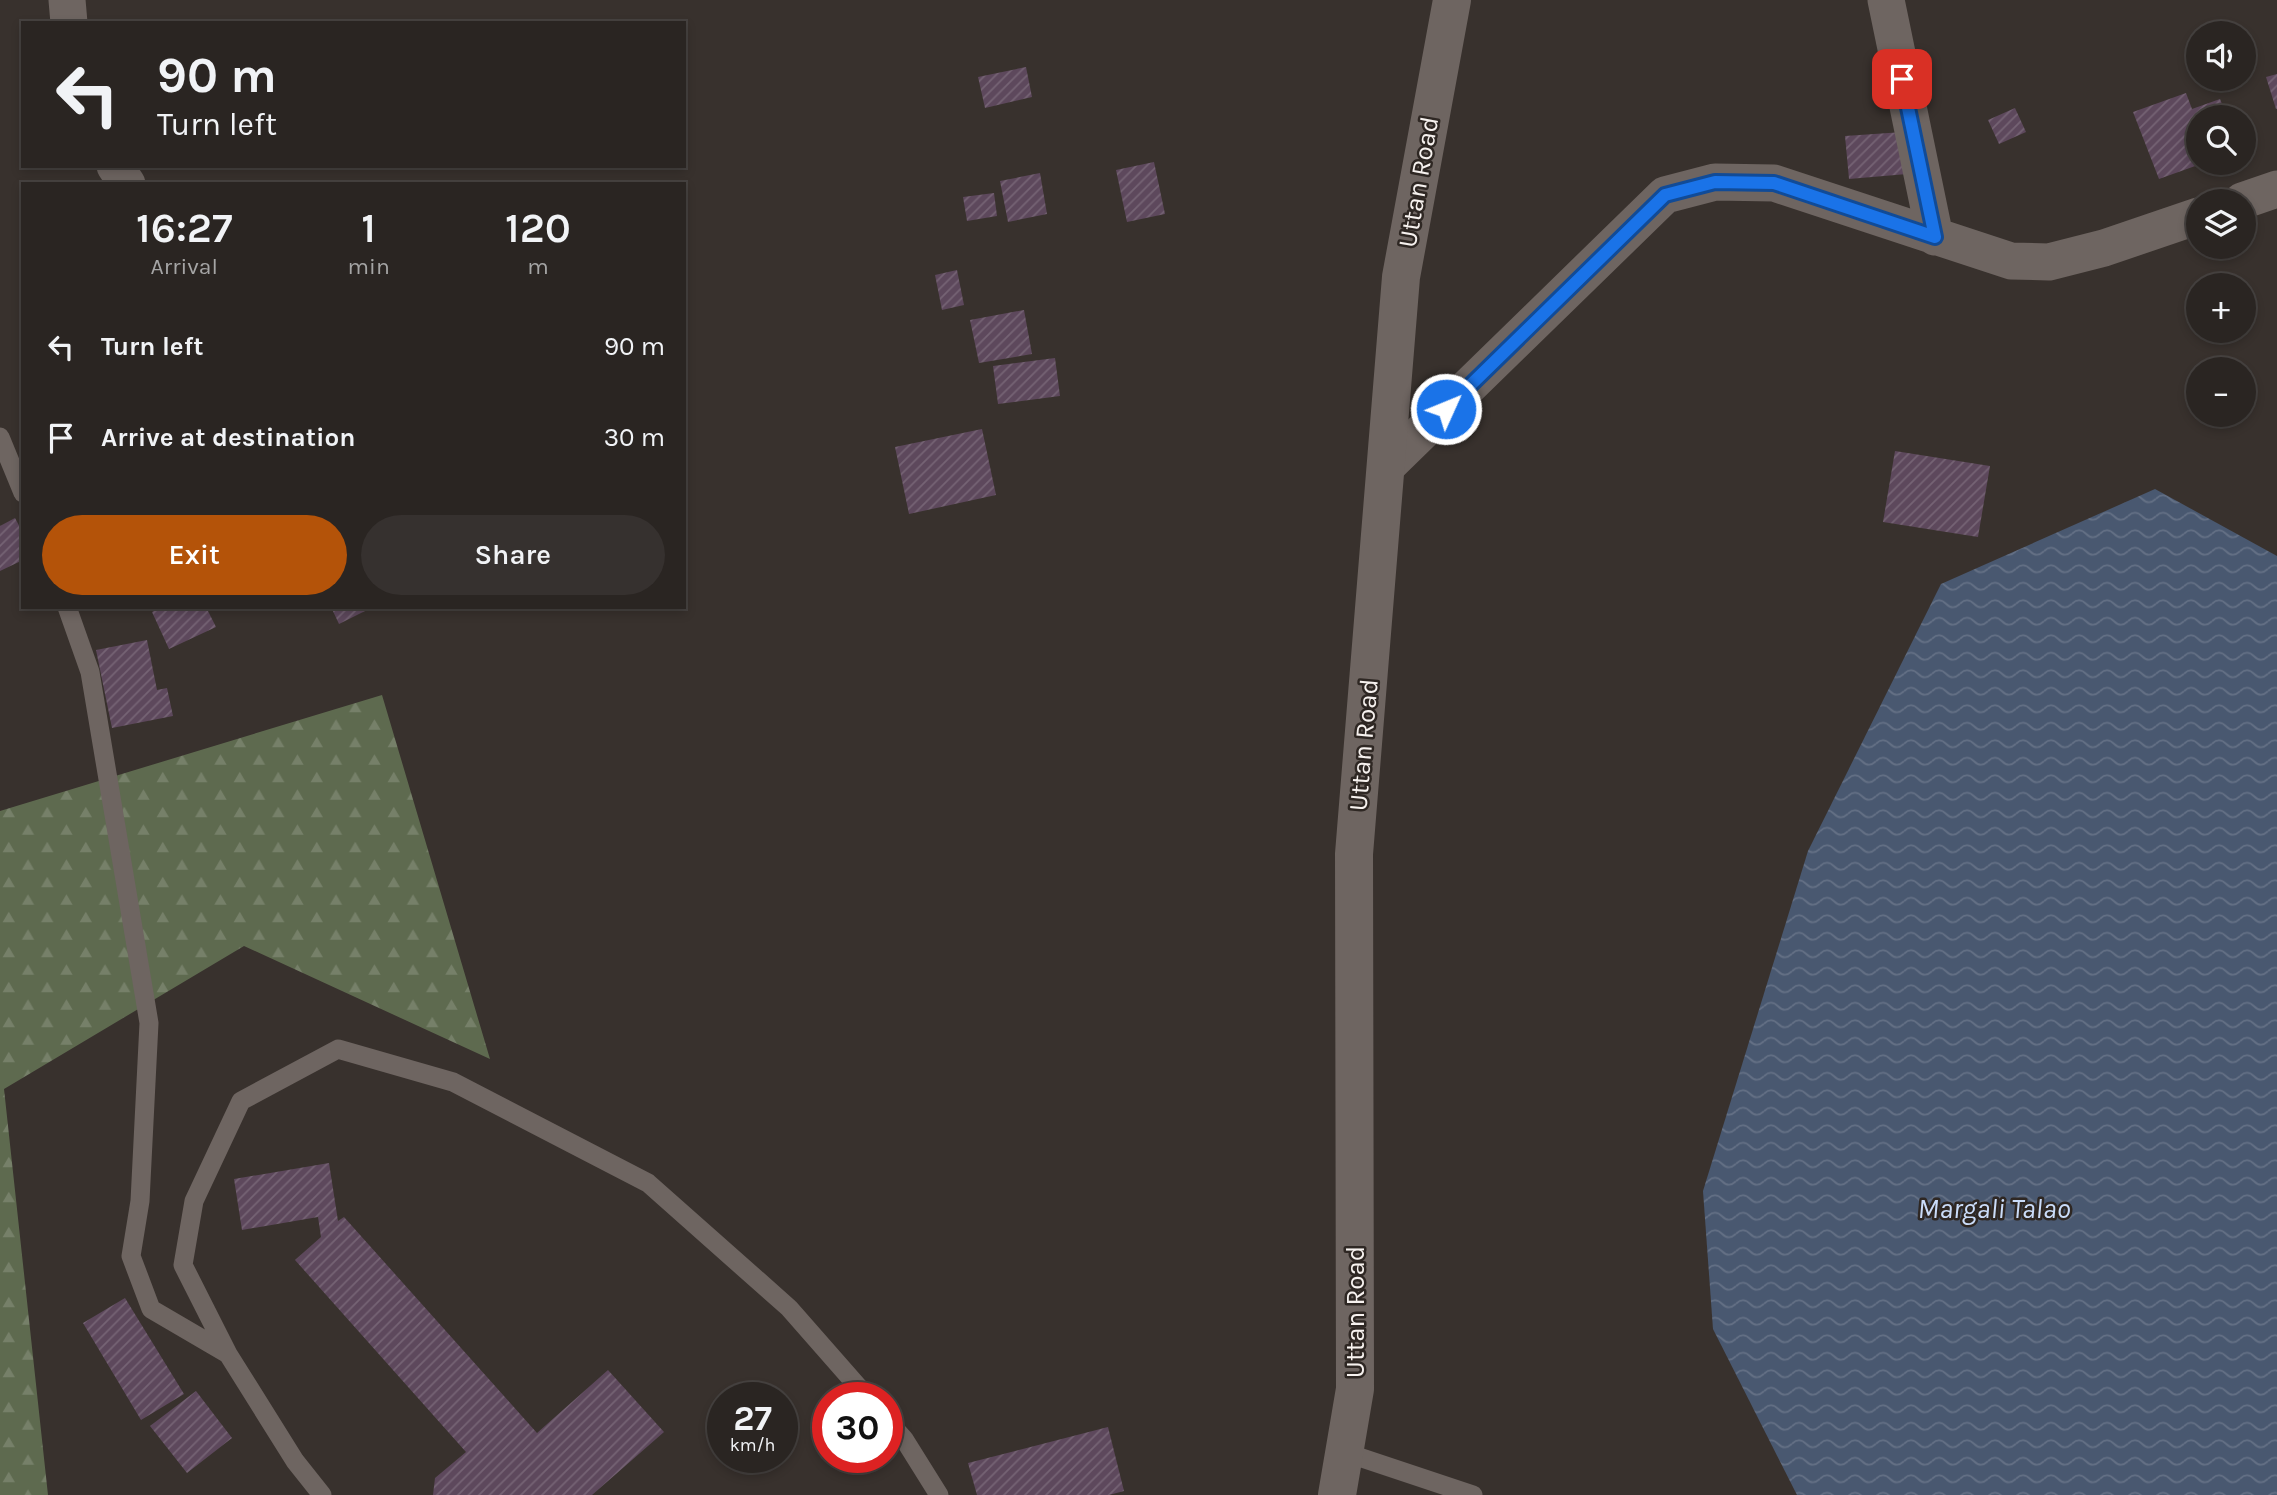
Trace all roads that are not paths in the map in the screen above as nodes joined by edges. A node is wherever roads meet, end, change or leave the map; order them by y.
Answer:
1 (67, 0) edge
2 (1452, 0) edge
3 (1886, 0) edge
4 (69, 21) edge
5 (2277, 189) edge
6 (2256, 196) edge
7 (2186, 220) edge
8 (1935, 237) junction
9 (0, 437) edge
10 (1386, 467) junction
11 (21, 488) edge
12 (68, 609) edge
13 (228, 1354) junction
14 (854, 1382) edge
15 (903, 1438) edge
16 (1344, 1452) junction
17 (322, 1495) edge
18 (939, 1495) edge
19 (1337, 1495) edge
20 (1473, 1495) edge

1 - 4 street
2 - 10 main road, Uttan Road
3 - 8 street
5 - 6 street
7 - 8 street
8 - 10 street
9 - 11 lane
10 - 16 main road, Uttan Road
12 - 13 lane
13 - 14 lane
13 - 17 lane
15 - 18 lane
16 - 19 main road, Uttan Road
16 - 20 lane

